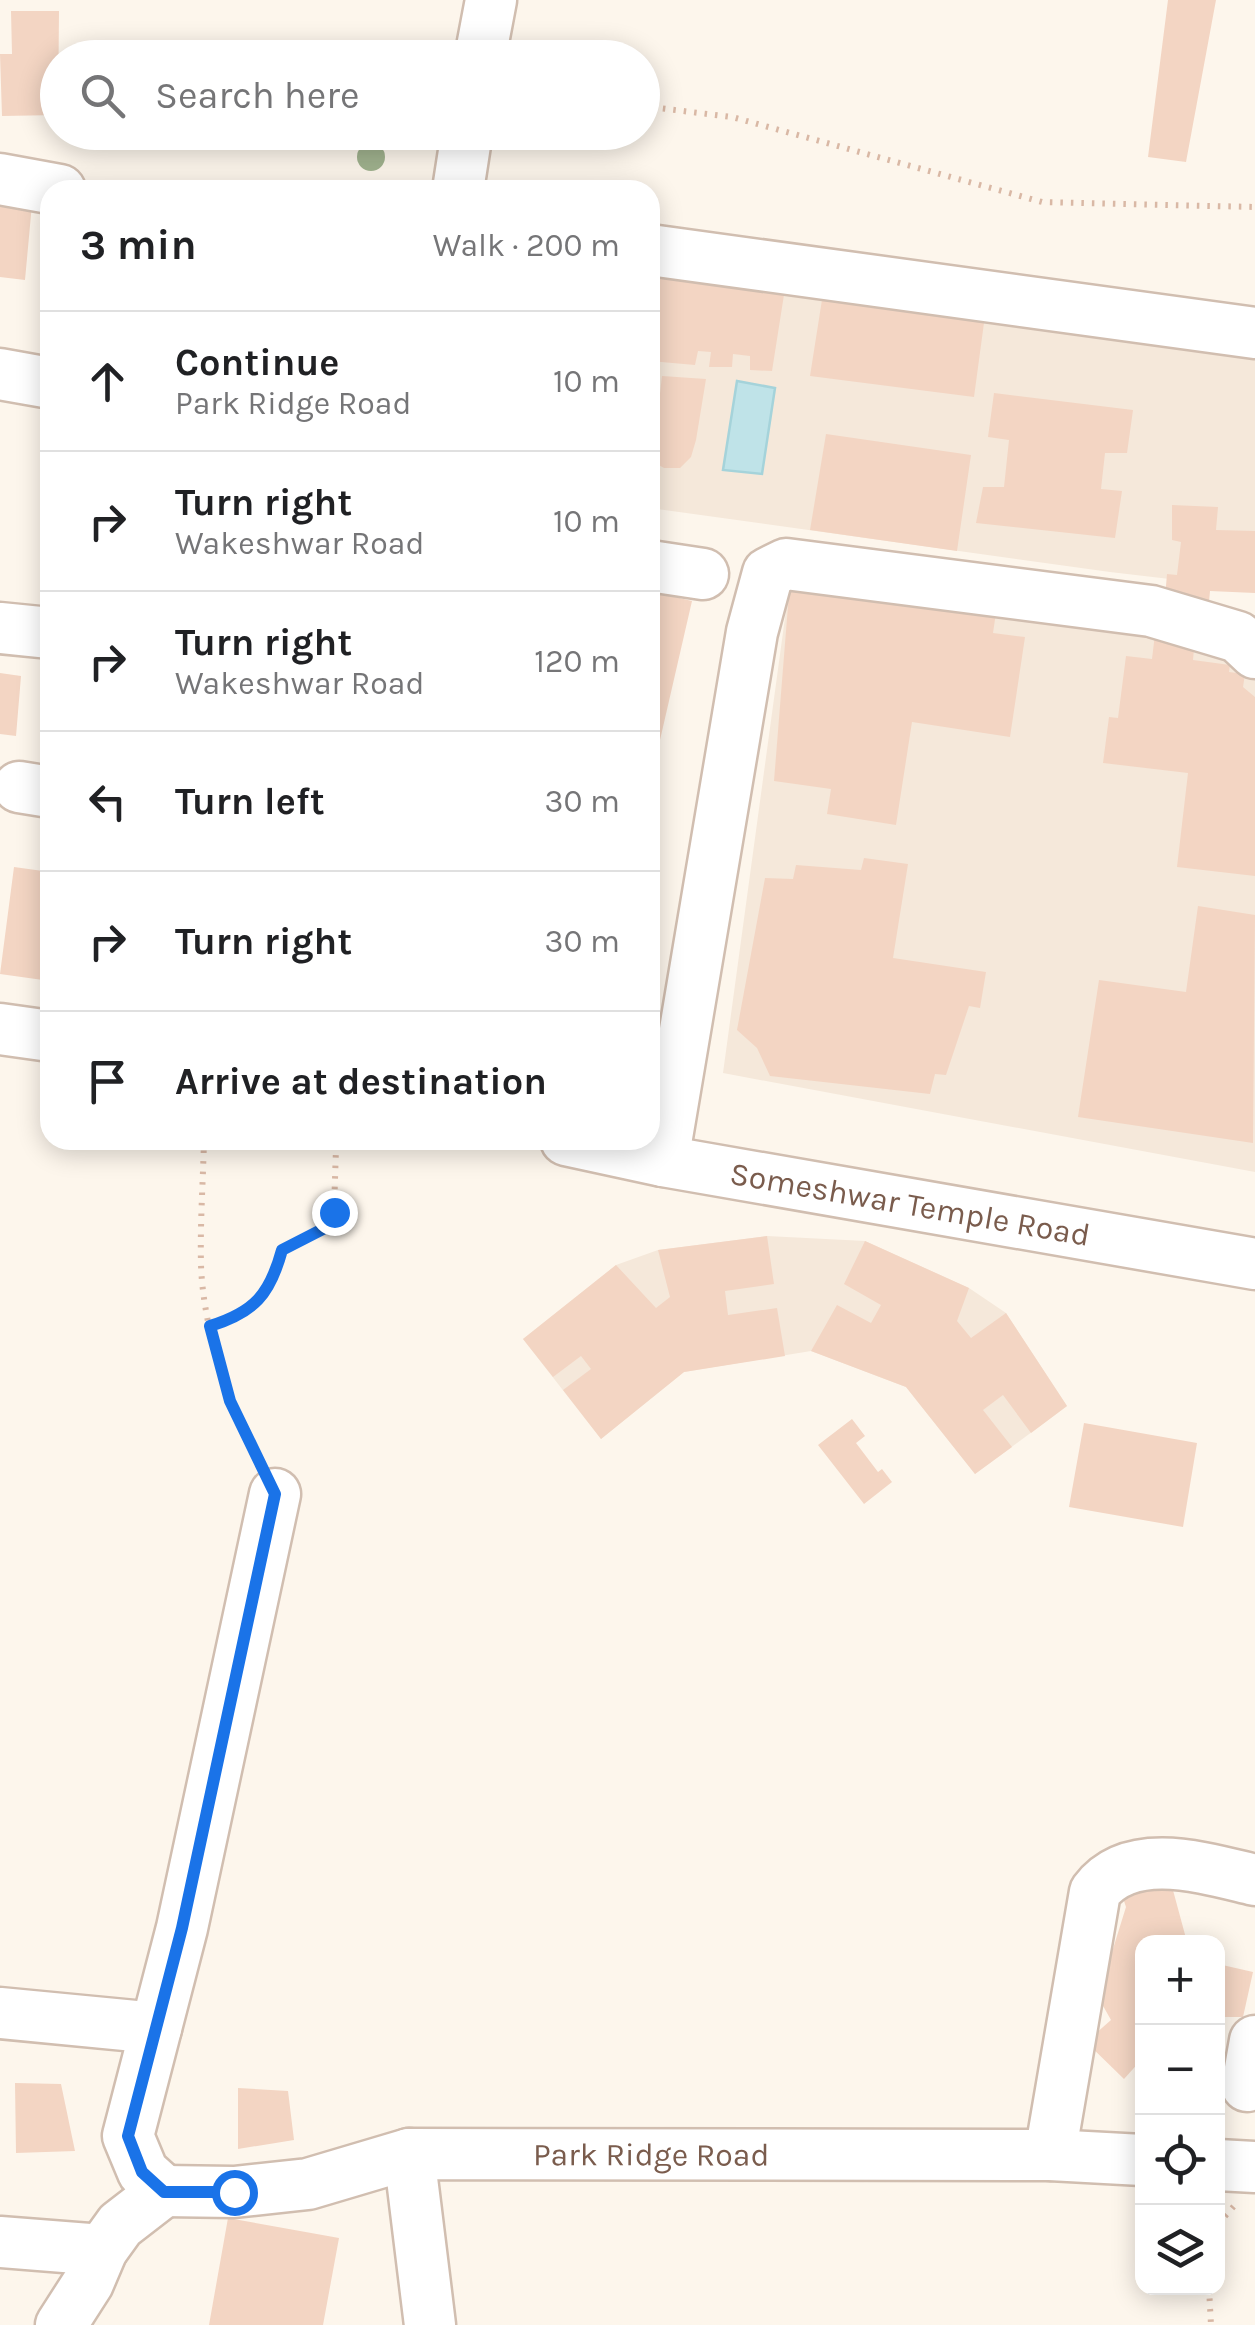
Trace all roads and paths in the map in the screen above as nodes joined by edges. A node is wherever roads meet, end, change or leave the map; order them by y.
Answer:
1 (491, 0) edge
2 (483, 40) edge
3 (660, 108) edge
4 (464, 150) edge
5 (0, 180) edge
6 (460, 180) edge
7 (40, 187) edge
8 (1255, 206) edge
9 (660, 251) edge
10 (1255, 333) edge
11 (0, 374) edge
12 (40, 381) edge
13 (660, 568) edge
14 (703, 574) dead end
15 (0, 628) edge
16 (40, 632) edge
17 (1255, 653) edge
18 (0, 1028) edge
19 (40, 1034) edge
20 (204, 1150) edge
21 (336, 1150) edge
22 (613, 1150) edge
23 (664, 1161) junction
24 (1255, 1264) edge
25 (210, 1326) junction
26 (275, 1494) joint
27 (1255, 1880) edge
28 (0, 2013) edge
29 (156, 2028) junction
30 (410, 2154) junction
31 (1050, 2155) junction
32 (1135, 2160) edge
33 (1225, 2165) edge
34 (1255, 2167) edge
35 (164, 2192) junction
36 (0, 2242) edge
37 (99, 2286) edge
38 (1208, 2295) edge
39 (61, 2325) edge
40 (430, 2325) edge
41 (1210, 2325) edge

1 - 2 street
3 - 8 path
4 - 6 street
5 - 7 street
9 - 10 street
11 - 12 street
13 - 14 street
15 - 16 street
17 - 23 street
18 - 19 street
20 - 25 path
21 - 25 path
22 - 23 street, Someshwar Temple Road
23 - 24 street, Someshwar Temple Road
25 - 26 path
26 - 29 street
27 - 31 street
28 - 29 street
29 - 35 street
30 - 31 street, Park Ridge Road
30 - 35 street, Park Ridge Road
30 - 40 street
31 - 32 street, Park Ridge Road
33 - 34 street
35 - 37 street
36 - 37 street
37 - 39 street
38 - 41 path

